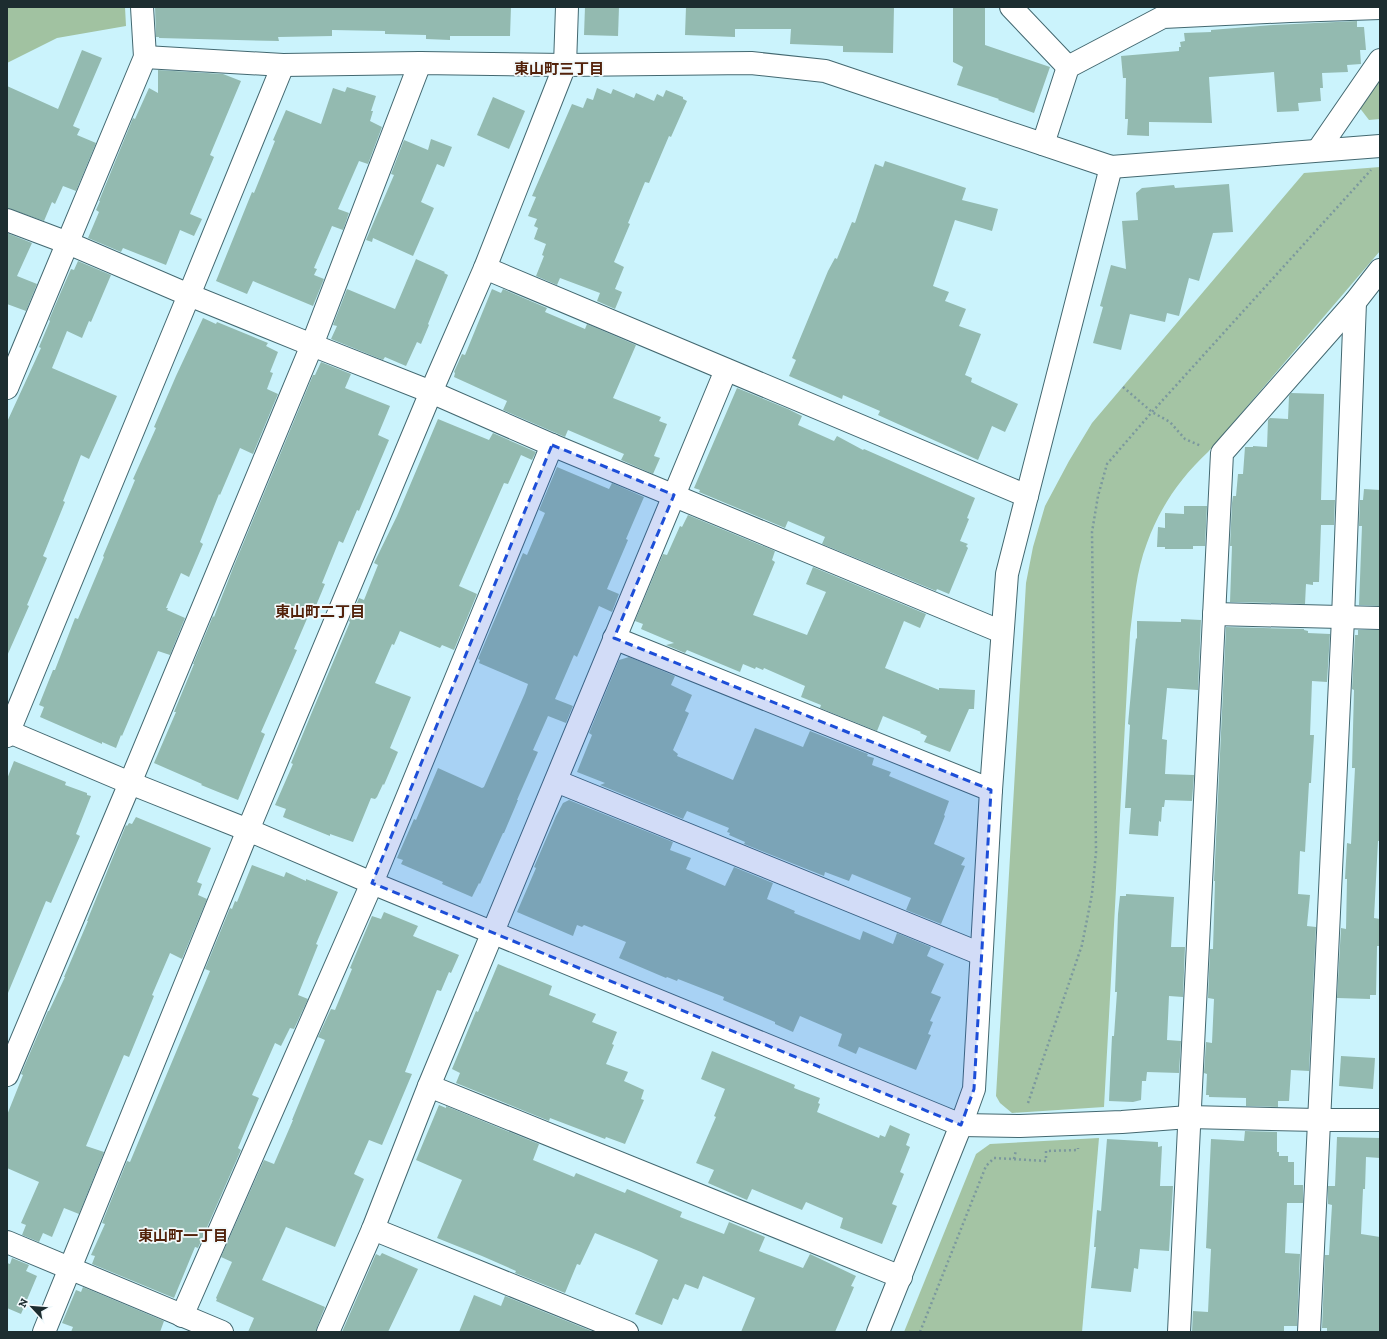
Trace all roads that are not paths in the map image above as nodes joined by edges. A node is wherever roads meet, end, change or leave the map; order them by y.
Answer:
1 (142, 7) edge
2 (567, 7) edge
3 (1011, 7) edge
4 (1380, 8) edge
5 (1290, 9) edge
6 (1163, 12) edge
7 (145, 57) junction
8 (1380, 60) edge
9 (420, 63) junction
10 (283, 64) junction
11 (565, 65) junction
12 (1068, 67) junction
13 (1043, 144) junction
14 (1380, 146) edge
15 (1318, 150) junction
16 (1111, 167) junction
17 (7, 220) edge
18 (68, 244) junction
19 (484, 268) junction
20 (1380, 270) edge
21 (190, 295) junction
22 (1355, 302) junction
23 (312, 345) junction
24 (726, 370) junction
25 (7, 388) edge
26 (431, 392) junction
27 (552, 446) junction
28 (674, 495) junction
29 (1027, 496) junction
30 (1214, 614) junction
31 (1343, 618) junction
32 (1380, 618) edge
33 (1002, 632) junction
34 (614, 638) junction
35 (8, 733) edge
36 (556, 781) junction
37 (130, 783) junction
38 (991, 790) junction
39 (248, 830) junction
40 (372, 883) junction
41 (493, 933) junction
42 (981, 954) junction
43 (7, 1075) edge
44 (429, 1086) junction
45 (1189, 1117) junction
46 (1318, 1120) junction
47 (1380, 1120) edge
48 (961, 1125) junction
49 (373, 1229) junction
50 (7, 1242) edge
51 (70, 1268) junction
52 (901, 1277) junction
53 (182, 1316) junction
54 (44, 1332) edge
55 (222, 1332) edge
56 (328, 1332) edge
57 (627, 1332) edge
58 (878, 1332) edge
59 (1180, 1332) edge
60 (1308, 1332) edge

1 - 7 street
2 - 11 street
3 - 12 street
4 - 5 street
5 - 6 street
6 - 12 street
7 - 10 street
7 - 18 street
8 - 15 street
9 - 10 street
9 - 11 street
9 - 23 street
10 - 21 street
11 - 13 street
11 - 19 street
12 - 13 street
13 - 16 street
14 - 15 street
15 - 16 street
16 - 29 street
17 - 18 street
18 - 21 street
18 - 25 street
19 - 24 street
19 - 26 street
20 - 22 street
21 - 23 street
21 - 35 street
22 - 30 street
22 - 31 street
23 - 26 street
23 - 37 street
24 - 28 street
24 - 29 street
26 - 27 street
26 - 39 street
27 - 28 street
27 - 40 street
28 - 33 street
28 - 34 street
29 - 33 street
30 - 31 street
30 - 45 street
31 - 32 street
31 - 46 street
33 - 38 street
34 - 36 street
34 - 38 street
35 - 37 street
36 - 41 street
36 - 42 street
37 - 39 street
37 - 43 street
38 - 42 street
39 - 40 street
39 - 51 street
40 - 41 street
40 - 53 street
41 - 44 street
41 - 48 street
42 - 48 street
44 - 49 street
44 - 52 street
45 - 46 street
45 - 48 street
45 - 59 street
46 - 47 street
46 - 60 street
48 - 52 street
49 - 56 street
49 - 57 street
50 - 51 street
51 - 53 street
51 - 54 street
52 - 58 street
53 - 55 street

